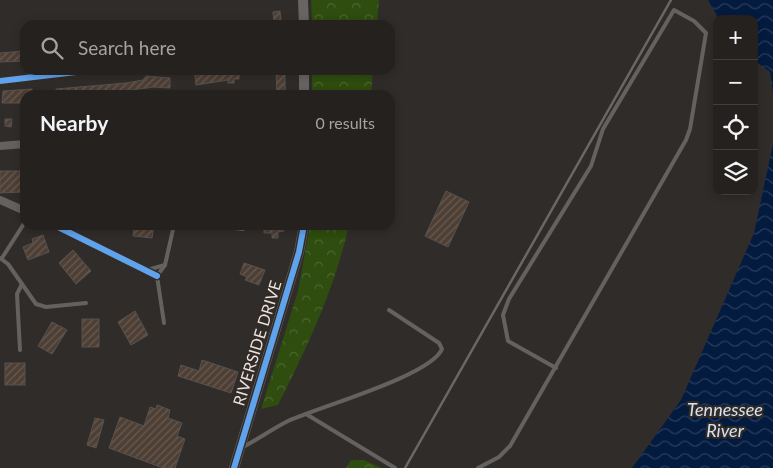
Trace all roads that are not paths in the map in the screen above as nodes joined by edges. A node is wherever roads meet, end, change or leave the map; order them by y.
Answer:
1 (303, 0) edge
2 (304, 20) edge
3 (51, 75) edge
4 (304, 75) edge
5 (0, 81) edge
6 (304, 90) edge
7 (20, 144) edge
8 (0, 146) edge
9 (0, 200) edge
10 (20, 209) edge
11 (20, 230) edge
12 (64, 230) edge
13 (173, 230) edge
14 (303, 230) edge
15 (1, 258) edge
16 (165, 266) junction
17 (145, 270) junction
18 (157, 276) junction
19 (22, 284) junction
20 (86, 303) dead end
21 (389, 310) dead end
22 (164, 323) dead end
23 (20, 350) dead end
24 (556, 368) junction
25 (306, 414) junction
26 (239, 449) junction
27 (234, 468) edge
28 (395, 468) edge
29 (478, 468) edge

1 - 2 street
3 - 5 street
4 - 6 street
7 - 8 street
9 - 10 street
11 - 15 lane
12 - 17 street
13 - 16 lane
14 - 26 street, RIVERSIDE DRIVE
15 - 19 lane
16 - 17 lane
16 - 18 lane
17 - 18 street
18 - 22 lane
19 - 20 lane
19 - 23 lane
21 - 25 lane
24 - 24 lane
24 - 29 lane
25 - 26 lane
25 - 28 lane
26 - 27 street, RIVERSIDE DRIVE

